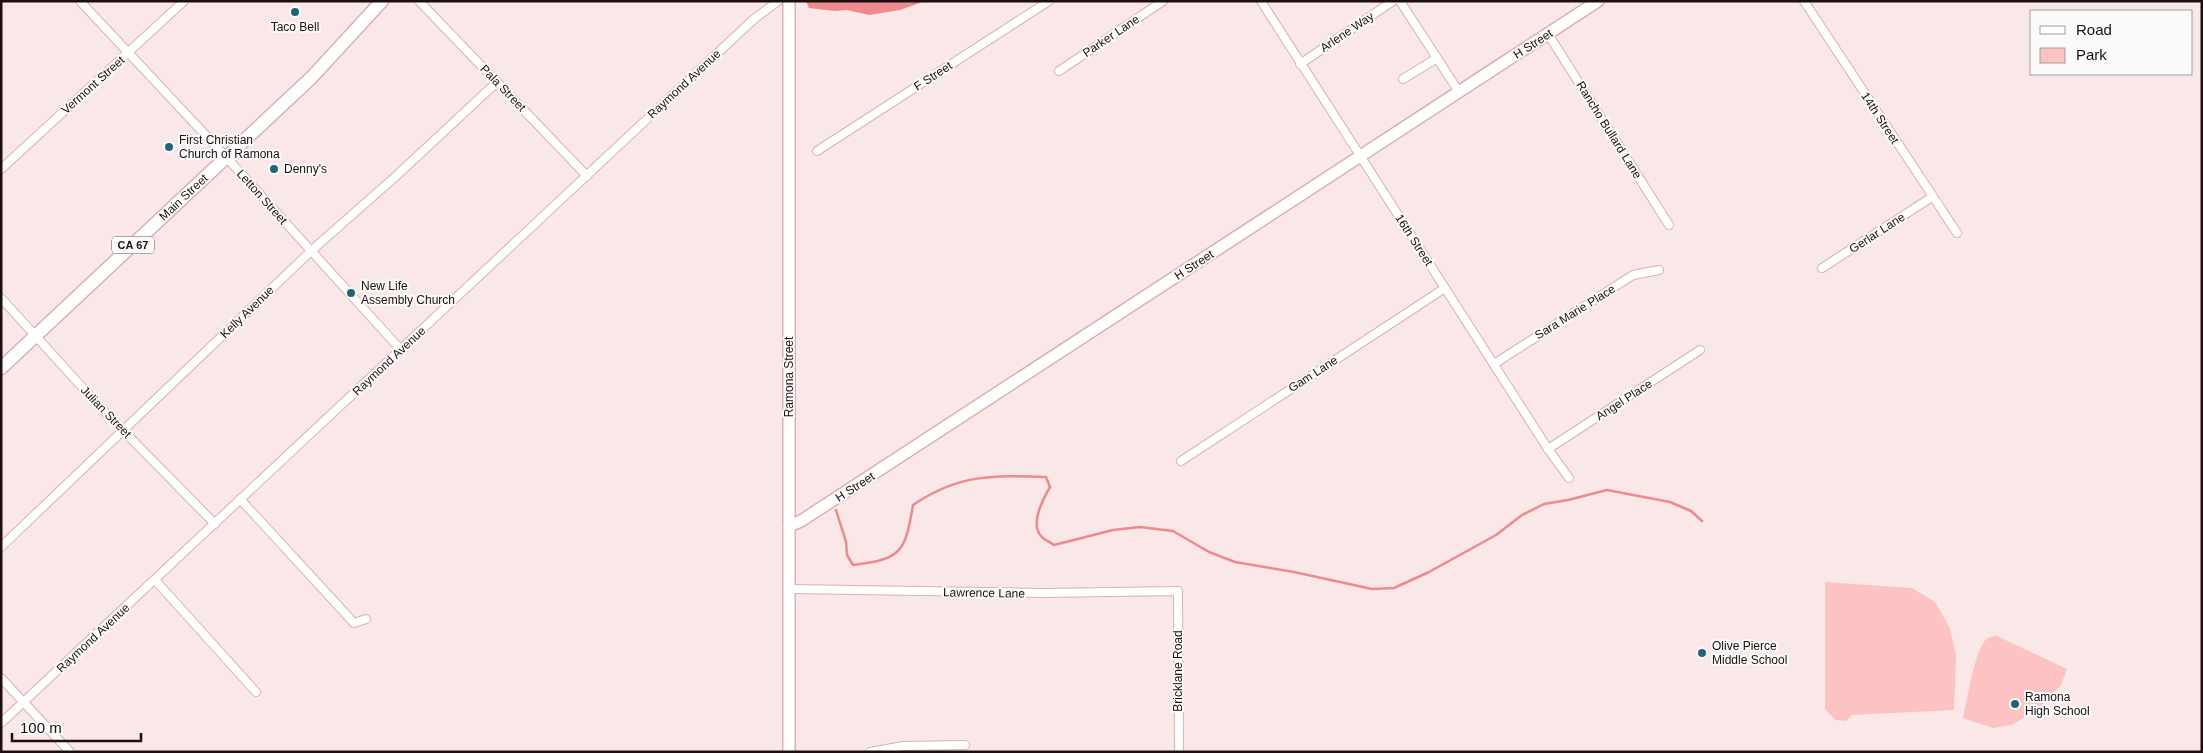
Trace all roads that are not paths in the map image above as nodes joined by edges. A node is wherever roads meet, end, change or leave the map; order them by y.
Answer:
1 (80, 1) edge
2 (184, 1) edge
3 (382, 1) edge
4 (419, 1) edge
5 (778, 1) edge
6 (789, 1) edge
7 (1049, 1) edge
8 (1163, 1) edge
9 (1261, 1) edge
10 (1400, 1) edge
11 (1804, 1) edge
12 (1391, 2) edge
13 (1595, 2) edge
14 (1548, 34) junction
15 (128, 53) junction
16 (1438, 58) junction
17 (1300, 64) junction
18 (1059, 71) dead end
19 (1402, 79) dead end
20 (497, 82) junction
21 (1459, 92) junction
22 (817, 151) dead end
23 (1361, 157) junction
24 (227, 158) junction
25 (1, 169) edge
26 (587, 176) junction
27 (1932, 197) junction
28 (1669, 225) dead end
29 (1957, 233) dead end
30 (311, 251) junction
31 (1822, 268) dead end
32 (1659, 270) dead end
33 (1445, 288) junction
34 (1, 298) edge
35 (34, 335) junction
36 (400, 350) junction
37 (1700, 350) dead end
38 (1494, 364) junction
39 (1, 368) edge
40 (122, 429) junction
41 (1548, 449) junction
42 (1181, 462) dead end
43 (1569, 478) dead end
44 (240, 499) junction
45 (215, 524) junction
46 (789, 526) junction
47 (1, 547) edge
48 (155, 580) junction
49 (790, 590) junction
50 (1178, 591) joint
51 (366, 619) dead end
52 (1, 678) edge
53 (256, 692) dead end
54 (24, 702) junction
55 (1, 723) edge
56 (965, 745) dead end
57 (70, 752) edge
58 (790, 752) edge
59 (870, 752) edge
60 (1179, 752) edge

1 - 15 street, Letton Street
2 - 15 street, Vermont Street
3 - 24 main road, Main Street / CA 67
4 - 20 street, Pala Street
5 - 26 street, Raymond Avenue
6 - 46 street, Ramona Street
7 - 22 street, F Street
8 - 18 street, Parker Lane
9 - 17 street, 16th Street
10 - 16 street
11 - 27 street, 14th Street
12 - 17 street, Arlene Way
13 - 14 street, H Street
14 - 21 street, H Street
14 - 28 street, Rancho Bullard Lane
15 - 24 street, Letton Street
15 - 25 street, Vermont Street
16 - 19 street
16 - 21 street
17 - 23 street, 16th Street
20 - 26 street, Pala Street
20 - 30 street, Kelly Avenue
21 - 23 street, H Street
23 - 33 street, 16th Street
23 - 46 street, H Street
24 - 30 street, Letton Street
24 - 35 main road, Main Street / CA 67
26 - 36 street, Raymond Avenue
27 - 29 street, 14th Street
27 - 31 street, Gerlar Lane
30 - 36 street, Letton Street
30 - 40 street, Kelly Avenue
32 - 38 street, Sara Marie Place
33 - 38 street, 16th Street
33 - 42 street, Gam Lane
34 - 35 street, Julian Street
35 - 39 main road, Main Street / CA 67
35 - 40 street, Julian Street
36 - 44 street, Raymond Avenue
37 - 41 street, Angel Place
38 - 41 street, 16th Street
40 - 45 street, Julian Street
40 - 47 street, Kelly Avenue
41 - 43 street, 16th Street
44 - 45 street, Raymond Avenue
44 - 51 street
45 - 48 street, Raymond Avenue
46 - 49 street, Ramona Street
48 - 53 street
48 - 54 street, Raymond Avenue
49 - 50 street, Lawrence Lane
49 - 58 street, Ramona Street
50 - 60 street, Bricklane Road
52 - 54 street
54 - 55 street, Raymond Avenue
54 - 57 street
56 - 59 street

